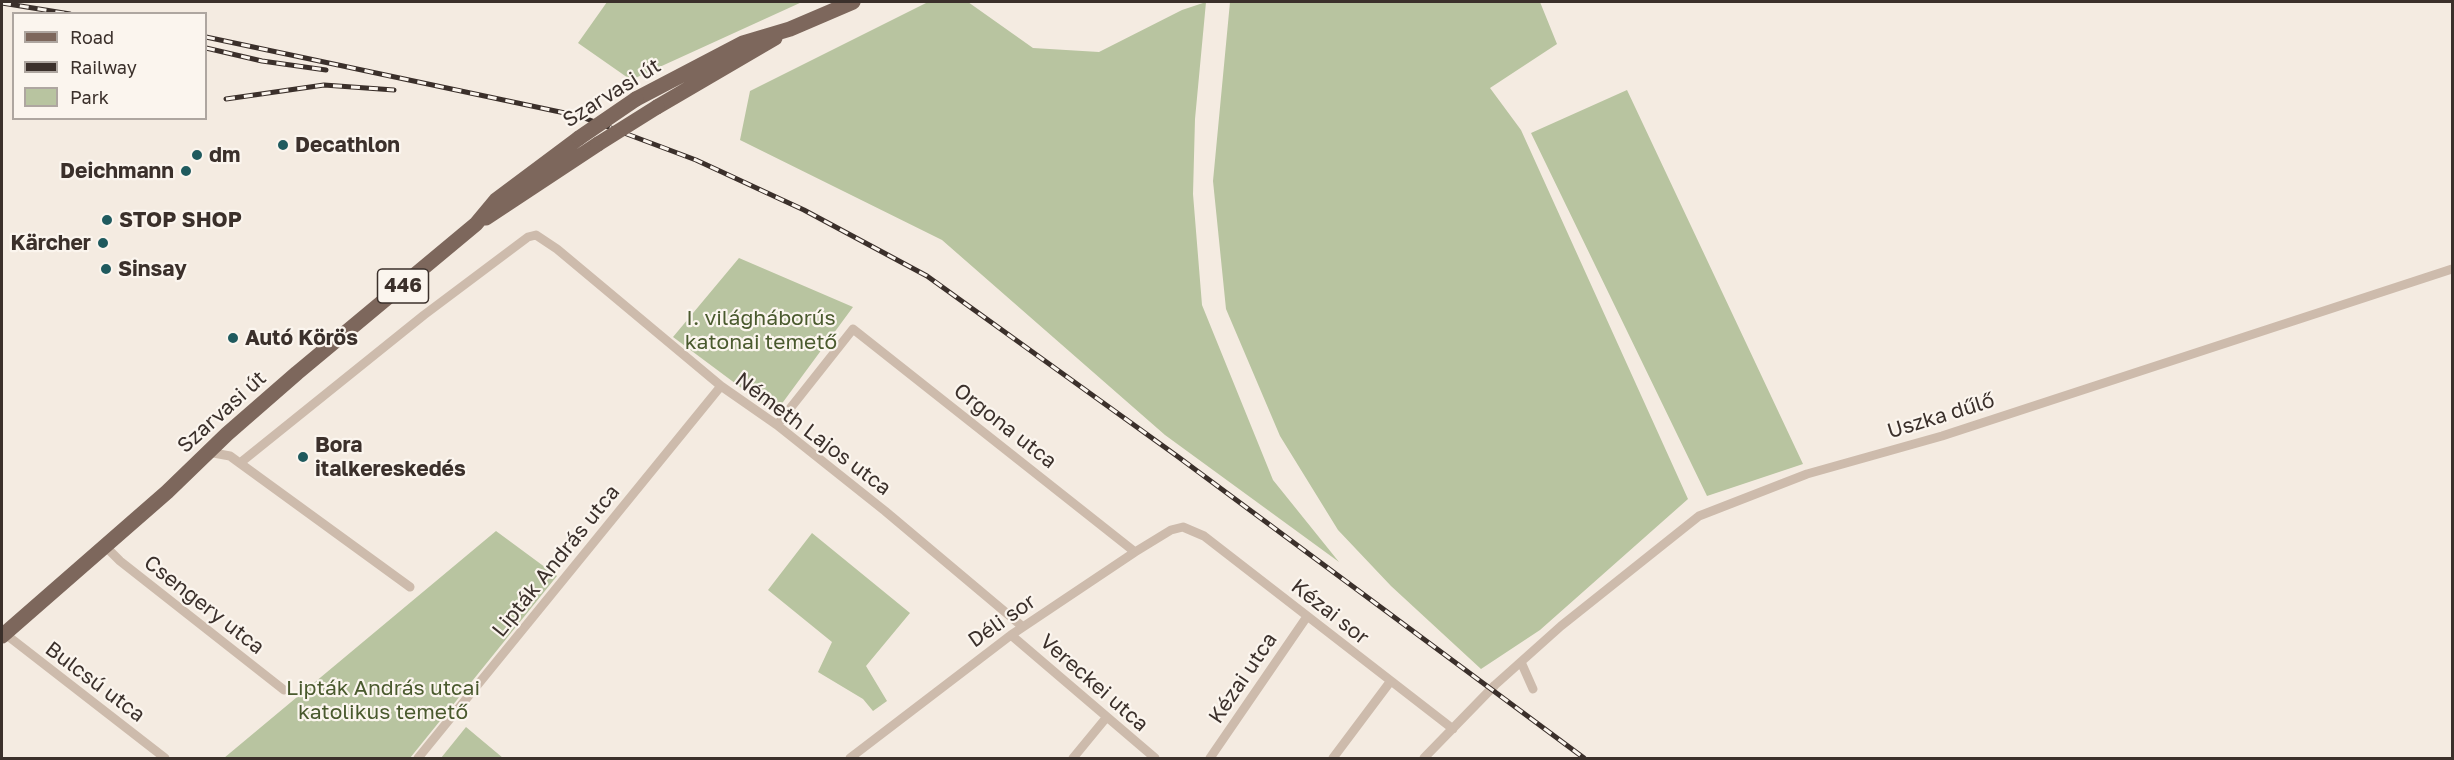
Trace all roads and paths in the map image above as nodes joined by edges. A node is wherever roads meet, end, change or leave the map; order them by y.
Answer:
1 (853, 2) edge
2 (790, 29) junction
3 (476, 224) junction
4 (2452, 269) edge
5 (721, 386) junction
6 (777, 425) junction
7 (208, 452) junction
8 (240, 463) junction
9 (1183, 527) joint
10 (105, 546) junction
11 (1135, 552) junction
12 (410, 587) dead end
13 (1306, 618) junction
14 (1023, 627) junction
15 (3, 635) edge
16 (1011, 635) junction
17 (1521, 662) junction
18 (1390, 682) junction
19 (1533, 689) dead end
20 (284, 690) dead end
21 (1106, 718) junction
22 (1453, 729) junction
23 (1429, 756) edge
24 (165, 759) edge
25 (418, 759) edge
26 (850, 759) edge
27 (1072, 759) edge
28 (1155, 759) edge
29 (1210, 759) edge
30 (1333, 759) edge

1 - 2 main road, Szarvasi út / 446
2 - 3 main road, Szarvasi út / 446, bridge
2 - 3 main road, Szarvasi út / 446, bridge
3 - 7 main road, Szarvasi út / 446
4 - 17 street, Uszka dűlő
5 - 6 street, Németh Lajos utca
5 - 8 street, Németh Lajos utca
5 - 25 street, Lipták András utca
6 - 11 street, Orgona utca
6 - 14 street, Németh Lajos utca
7 - 8 street
7 - 10 main road, Szarvasi út / 446
8 - 12 street
9 - 11 street, Déli sor
9 - 13 street, Kézai sor
10 - 15 main road, Szarvasi út / 446
10 - 20 street, Csengery utca
11 - 14 street, Déli sor
13 - 18 street, Kézai sor
13 - 29 street, Kézai utca
14 - 16 street, Déli sor
15 - 24 street, Bulcsú utca
16 - 21 street, Vereckei utca
16 - 26 street, Déli sor
17 - 19 street
17 - 22 street, Uszka dűlő
18 - 22 street, Kézai sor
18 - 30 street
21 - 27 street
21 - 28 street, Vereckei utca
22 - 23 street, Uszka dűlő

